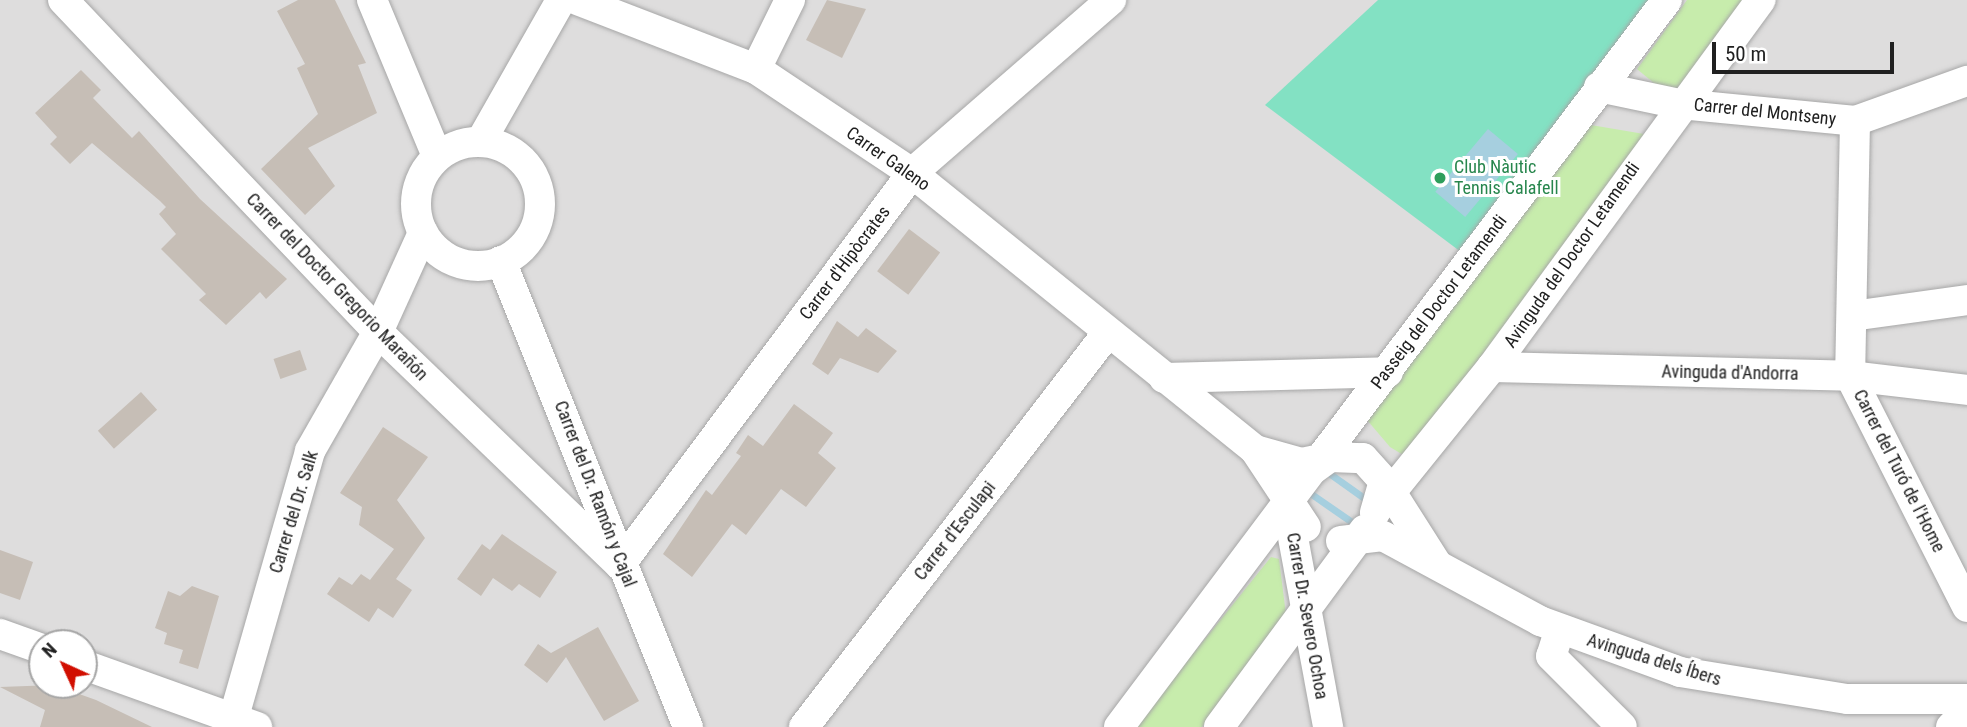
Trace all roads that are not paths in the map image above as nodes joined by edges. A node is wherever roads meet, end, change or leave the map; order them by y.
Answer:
1 (63, 0) edge
2 (372, 0) edge
3 (561, 0) edge
4 (577, 0) edge
5 (790, 0) edge
6 (1111, 0) edge
7 (1667, 0) edge
8 (1762, 0) edge
9 (756, 69) junction
10 (1967, 81) edge
11 (1599, 87) junction
12 (1680, 104) junction
13 (1855, 121) junction
14 (481, 141) junction
15 (437, 156) junction
16 (912, 173) junction
17 (423, 233) junction
18 (501, 261) junction
19 (1967, 300) edge
20 (1852, 316) junction
21 (378, 332) junction
22 (1106, 335) junction
23 (1492, 368) junction
24 (1388, 372) junction
25 (1850, 376) junction
26 (1164, 378) junction
27 (1967, 390) edge
28 (1255, 450) junction
29 (1310, 475) junction
30 (1370, 514) junction
31 (1306, 527) joint
32 (620, 565) junction
33 (1440, 569) junction
34 (1967, 607) edge
35 (1306, 612) junction
36 (1560, 629) junction
37 (0, 634) edge
38 (28, 644) edge
39 (98, 670) edge
40 (1967, 699) edge
41 (1967, 711) edge
42 (240, 724) edge
43 (688, 727) edge
44 (804, 727) edge
45 (1119, 727) edge
46 (1219, 727) edge
47 (1328, 727) edge
48 (1622, 727) edge
49 (1951, 727) edge

1 - 21 street, Carrer del Doctor Gregorio Marañón
2 - 15 street
3 - 14 street
4 - 9 street, Carrer Galeno
5 - 9 street
6 - 16 street, Carrer d'Hipòcrates
7 - 11 street, Passeig del Doctor Letamendi
8 - 12 street, Avinguda del Doctor Letamendi
9 - 16 street, Carrer Galeno
10 - 13 street, Carrer del Montseny
11 - 12 street, Carrer del Montseny
11 - 24 street, Passeig del Doctor Letamendi
12 - 13 street, Carrer del Montseny
12 - 23 street, Avinguda del Doctor Letamendi
13 - 20 street, Carrer del Turó de l'Home
14 - 15 street
14 - 18 street
15 - 17 street
16 - 22 street, Carrer Galeno
16 - 32 street, Carrer d'Hipòcrates
17 - 18 street
17 - 21 street, Carrer del Dr. Salk
18 - 32 street, Carrer del Dr. Ramón y Cajal
19 - 20 street
20 - 25 street, Carrer del Turó de l'Home
21 - 32 street, Carrer del Doctor Gregorio Marañón
21 - 42 street, Carrer del Dr. Salk
22 - 26 street, Carrer Galeno
22 - 44 street, Carrer d'Esculapi
23 - 25 street, Avinguda d'Andorra
23 - 30 street, Avinguda del Doctor Letamendi
24 - 26 street
24 - 29 street, Passeig del Doctor Letamendi
25 - 27 street, Avinguda d'Andorra
25 - 34 street, Carrer del Turó de l'Home
26 - 28 street, Carrer Galeno
28 - 29 street, Carrer Galeno
28 - 29 street, Carrer Galeno
29 - 30 street
29 - 31 street, Carrer Galeno
29 - 35 street, Carrer Dr. Severo Ochoa
29 - 45 street, Passeig del Doctor Letamendi
30 - 31 street, Avinguda dels Íbers
30 - 33 street
30 - 33 street, Avinguda dels Íbers
30 - 35 street
32 - 43 street, Carrer del Dr. Ramón y Cajal
33 - 36 street, Avinguda dels Íbers
35 - 46 street
35 - 47 street, Carrer Dr. Severo Ochoa
36 - 40 street, Avinguda dels Íbers
36 - 48 street
37 - 38 street
39 - 42 street
41 - 49 street

